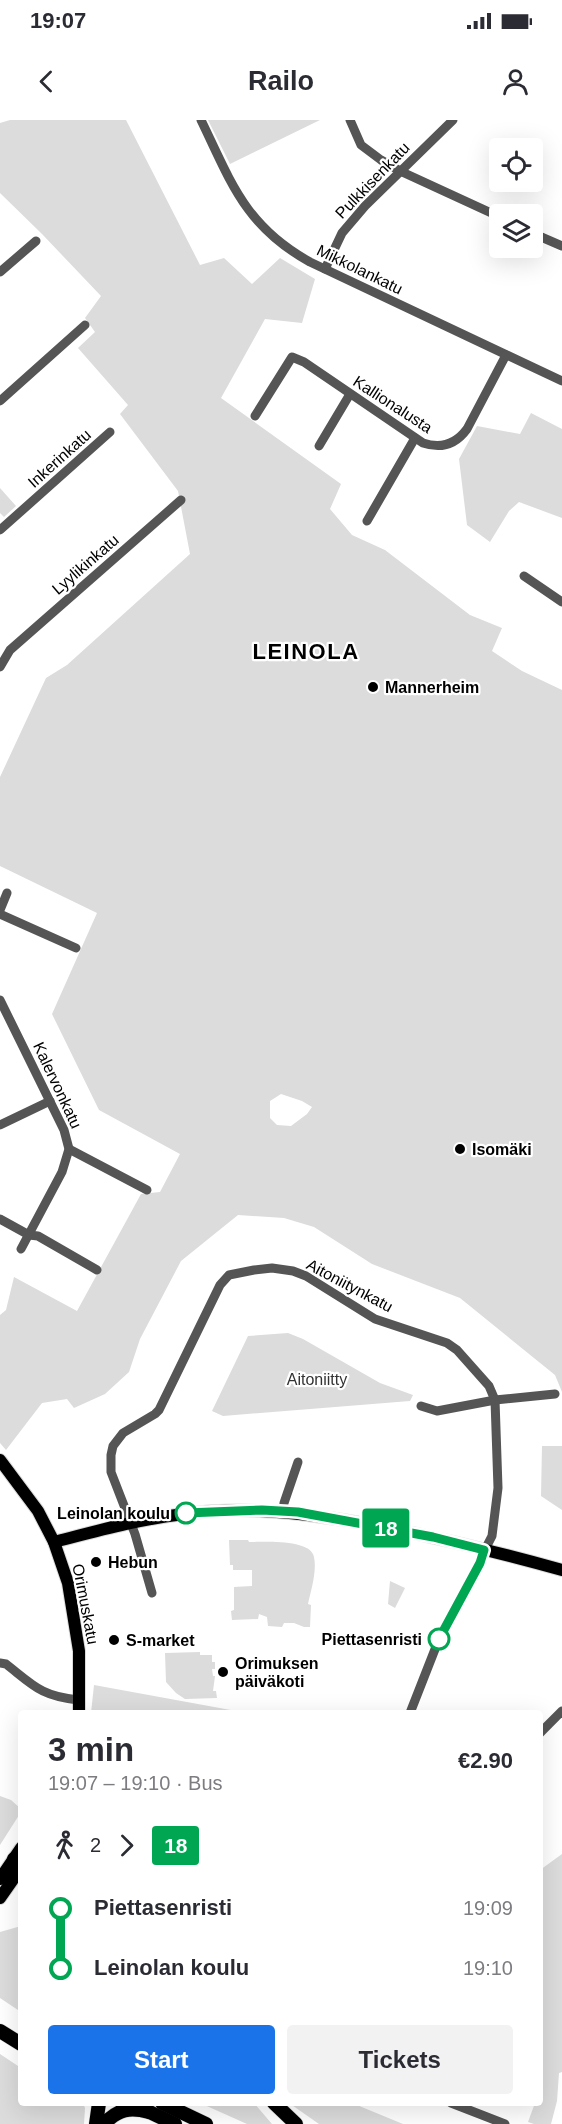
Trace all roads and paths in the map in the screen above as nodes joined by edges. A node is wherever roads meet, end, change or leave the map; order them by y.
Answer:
1 (201, 120) edge
2 (350, 120) edge
3 (453, 120) edge
4 (400, 171) junction
5 (489, 212) edge
6 (543, 237) edge
7 (36, 241) dead end
8 (562, 246) edge
9 (325, 269) junction
10 (0, 272) edge
11 (85, 325) dead end
12 (506, 355) junction
13 (562, 381) edge
14 (350, 394) junction
15 (0, 401) edge
16 (255, 416) dead end
17 (111, 432) dead end
18 (415, 438) junction
19 (319, 446) dead end
20 (181, 500) dead end
21 (367, 521) dead end
22 (0, 530) edge
23 (524, 576) dead end
24 (562, 602) edge
25 (0, 646) edge
26 (10, 650) junction
27 (0, 667) edge
28 (7, 893) dead end
29 (0, 912) edge
30 (76, 948) dead end
31 (1, 1004) edge
32 (50, 1101) junction
33 (0, 1125) edge
34 (69, 1149) junction
35 (147, 1190) dead end
36 (0, 1219) edge
37 (29, 1235) junction
38 (21, 1249) dead end
39 (97, 1270) dead end
40 (555, 1394) dead end
41 (495, 1400) junction
42 (421, 1406) dead end
43 (0, 1460) edge
44 (298, 1462) dead end
45 (283, 1512) junction
46 (131, 1522) junction
47 (54, 1542) junction
48 (484, 1550) junction
49 (562, 1570) edge
50 (152, 1593) dead end
51 (0, 1663) edge
52 (78, 1707) edge
53 (411, 1710) edge
54 (562, 1711) edge
55 (543, 1730) edge
56 (18, 1864) edge
57 (18, 1865) edge
58 (0, 1879) edge
59 (0, 1898) edge
60 (0, 2025) edge
61 (0, 2031) edge
62 (18, 2034) edge
63 (18, 2042) edge
64 (99, 2106) edge
65 (137, 2106) edge
66 (168, 2106) edge
67 (277, 2106) edge
68 (459, 2106) edge
69 (149, 2112) junction
70 (96, 2124) edge
71 (104, 2124) edge
72 (175, 2124) edge
73 (206, 2124) edge
74 (296, 2124) edge
75 (505, 2124) edge

1 - 9 street, Mikkolankatu
2 - 4 street
3 - 4 street, Pulkkisenkatu
4 - 5 street
4 - 9 street, Pulkkisenkatu
6 - 8 street
7 - 10 street
9 - 12 street, Mikkolankatu
11 - 15 street
12 - 13 street, Mikkolankatu
12 - 18 street, Kallionalusta
14 - 16 street, Kallionalusta
14 - 18 street, Kallionalusta
14 - 19 street
17 - 22 street, Inkerinkatu
18 - 21 street
20 - 26 street, Lyylikinkatu
23 - 24 street
25 - 26 street
26 - 27 street, Lyylikinkatu
28 - 29 street
29 - 30 street
31 - 32 street, Kalervonkatu
32 - 33 street
32 - 34 street, Kalervonkatu
34 - 35 street
34 - 37 street, Kalervonkatu
36 - 37 street
37 - 38 street, Kalervonkatu
37 - 39 street
40 - 41 street
41 - 42 street
41 - 46 street, Aitoniitynkatu
41 - 48 street
43 - 47 main road, Orimuskatu
44 - 45 street
45 - 46 main road
45 - 48 main road
46 - 47 main road
46 - 50 street
47 - 52 main road, Orimuskatu
48 - 49 main road
48 - 53 street
51 - 52 street
54 - 55 street
56 - 58 main road
57 - 59 main road
60 - 62 highway
61 - 63 highway
64 - 70 highway
65 - 69 highway
66 - 73 highway
67 - 74 highway
68 - 75 street
69 - 71 highway
69 - 72 highway

